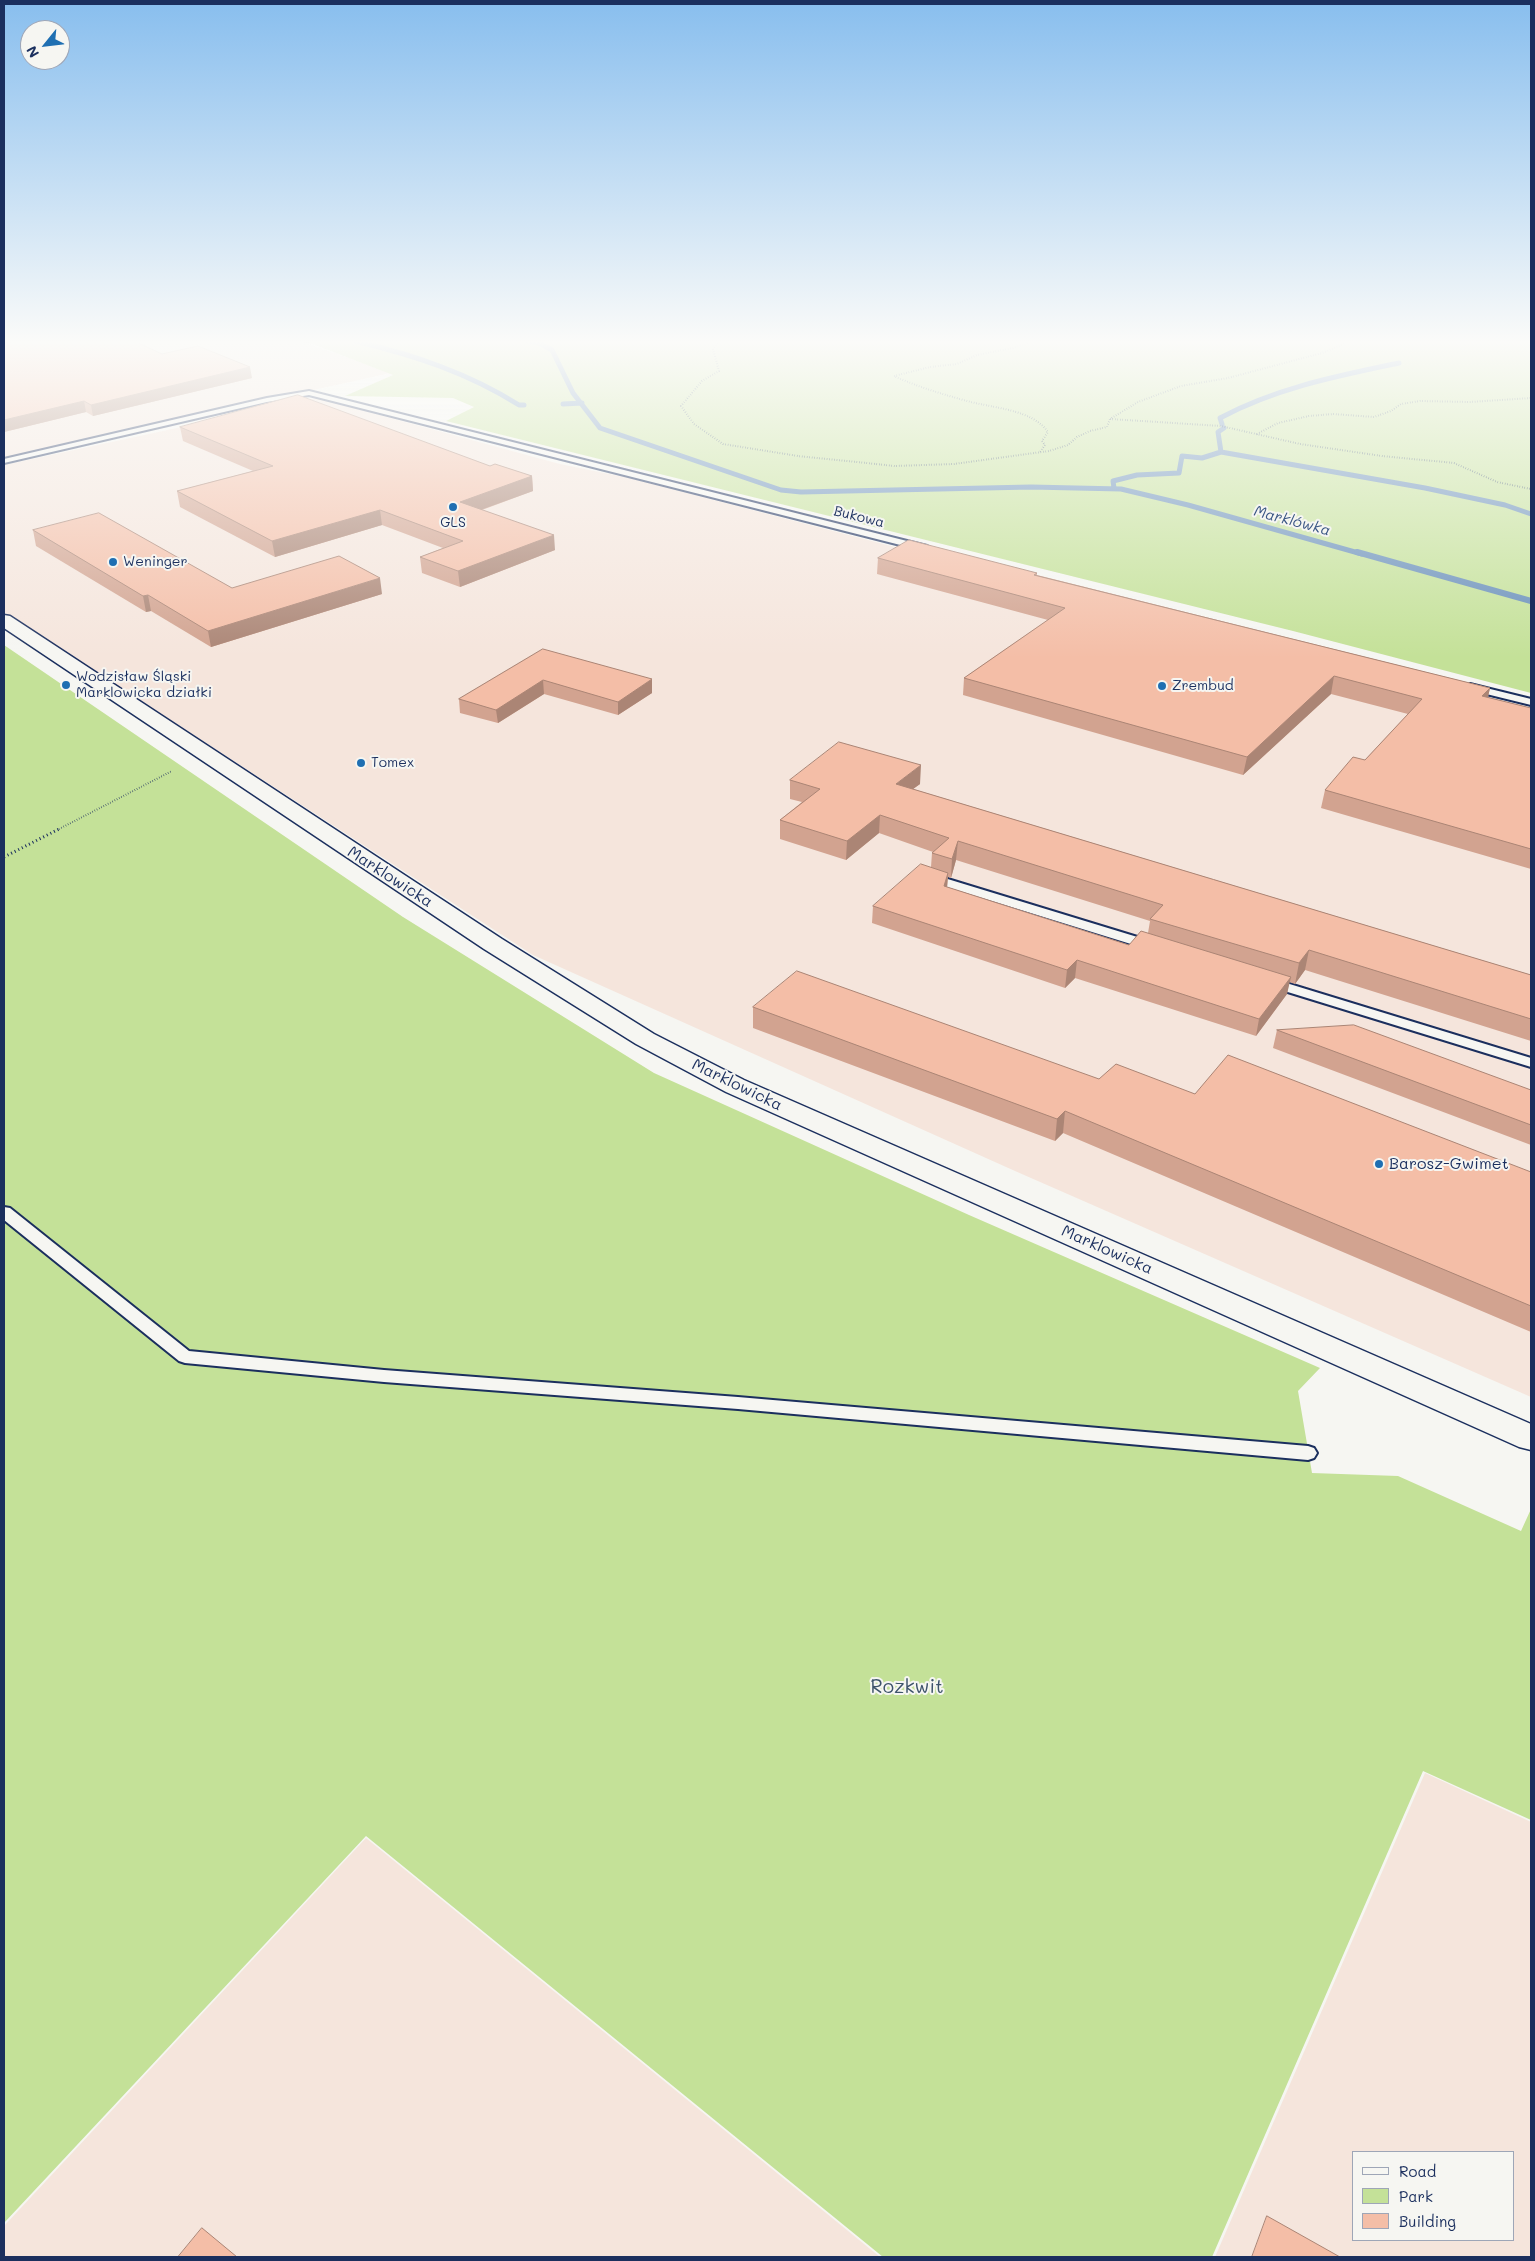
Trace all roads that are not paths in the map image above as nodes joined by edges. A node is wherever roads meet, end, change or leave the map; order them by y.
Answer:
1 (66, 447) edge
2 (526, 447) edge
3 (4, 461) edge
4 (934, 550) edge
5 (4, 620) edge
6 (1464, 685) edge
7 (1531, 702) edge
8 (921, 875) edge
9 (1169, 951) edge
10 (1255, 978) edge
11 (1531, 1062) edge
12 (4, 1212) edge
13 (1531, 1438) edge
14 (1308, 1453) dead end

1 - 3 lane, Bukowa
2 - 4 lane, Bukowa
5 - 13 main road, Marklowicka
6 - 7 lane
8 - 9 lane
10 - 11 lane
12 - 14 lane

